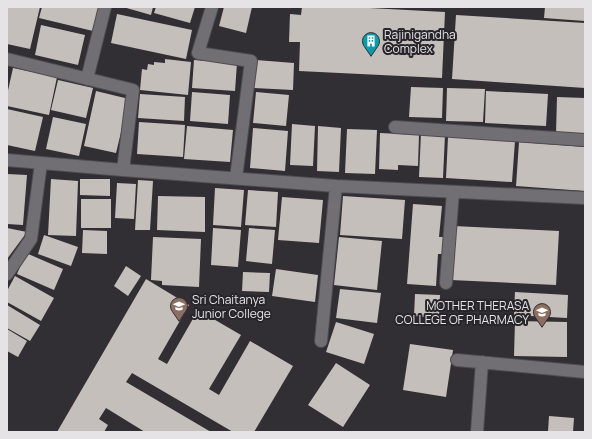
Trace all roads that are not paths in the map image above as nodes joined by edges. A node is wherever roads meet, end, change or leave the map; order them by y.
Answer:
1 (105, 7) edge
2 (212, 7) edge
3 (7, 60) edge
4 (87, 78) junction
5 (395, 127) dead end
6 (585, 140) edge
7 (7, 160) edge
8 (41, 163) junction
9 (123, 170) junction
10 (236, 178) junction
11 (336, 186) junction
12 (453, 192) junction
13 (585, 198) edge
14 (7, 274) edge
15 (446, 283) dead end
16 (321, 341) dead end
17 (457, 360) dead end
18 (482, 362) junction
19 (585, 372) edge
20 (477, 432) edge

1 - 4 street
2 - 10 street
3 - 4 street
4 - 9 street
5 - 6 street
7 - 8 street
8 - 9 street
8 - 14 street
9 - 10 street
10 - 11 street
11 - 12 street
11 - 16 street
12 - 13 street
12 - 15 street
17 - 18 street
18 - 19 street
18 - 20 street

